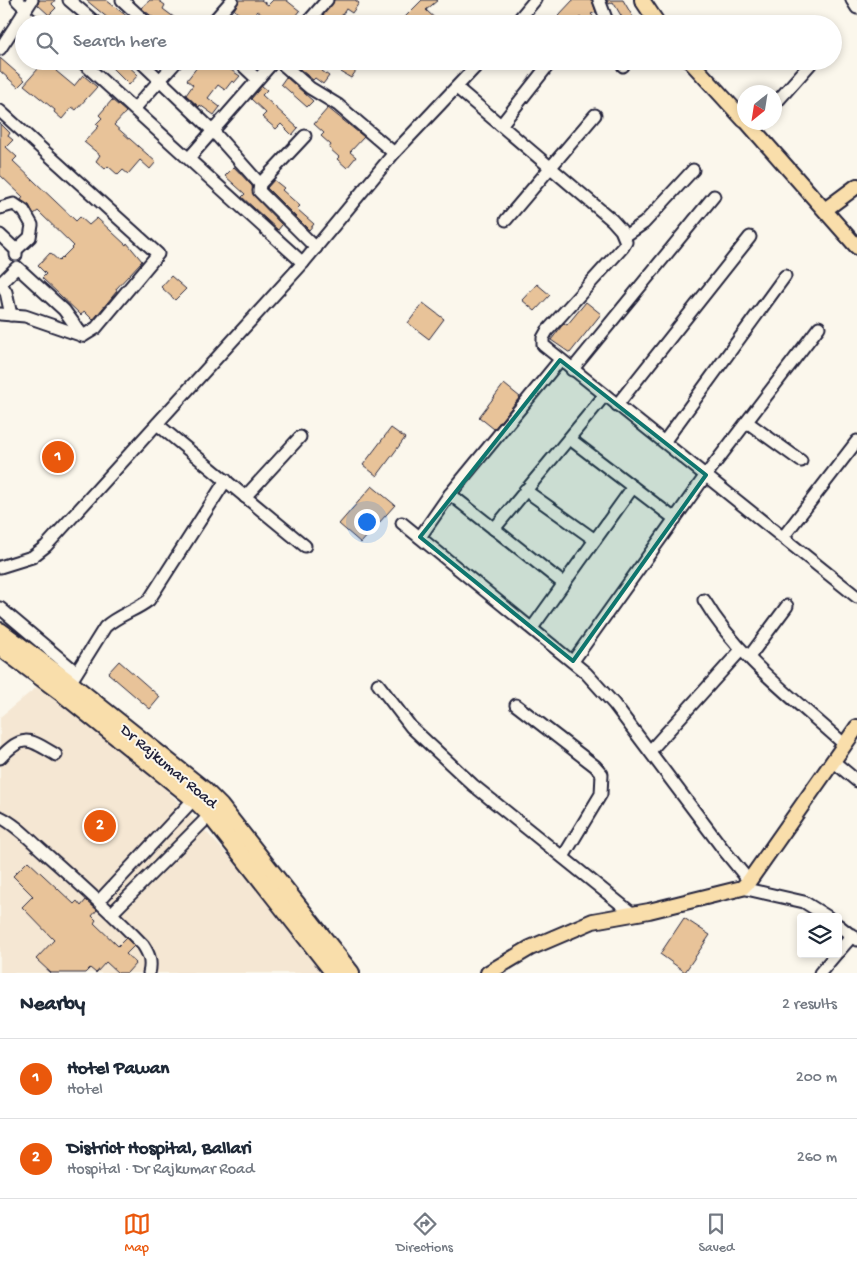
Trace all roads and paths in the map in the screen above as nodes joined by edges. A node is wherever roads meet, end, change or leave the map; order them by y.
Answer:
1 (17, 0) edge
2 (70, 0) edge
3 (232, 0) edge
4 (327, 0) edge
5 (599, 0) edge
6 (642, 0) edge
7 (852, 0) edge
8 (126, 1) edge
9 (533, 2) edge
10 (27, 7) edge
11 (857, 8) edge
12 (87, 15) edge
13 (139, 15) edge
14 (219, 15) edge
15 (314, 15) edge
16 (522, 15) edge
17 (605, 15) edge
18 (652, 15) edge
19 (15, 22) edge
20 (4, 35) edge
21 (0, 49) edge
22 (91, 70) edge
23 (150, 70) edge
24 (169, 70) edge
25 (248, 70) edge
26 (266, 70) edge
27 (289, 70) edge
28 (474, 70) edge
29 (545, 70) edge
30 (699, 70) edge
31 (805, 70) edge
32 (161, 79) junction
33 (257, 79) junction
34 (457, 88) junction
35 (782, 96) edge
36 (134, 109) junction
37 (737, 110) edge
38 (0, 111) edge
39 (595, 115) dead end
40 (501, 125) junction
41 (212, 130) junction
42 (756, 130) edge
43 (305, 136) dead end
44 (394, 153) junction
45 (188, 158) junction
46 (551, 168) junction
47 (693, 170) dead end
48 (260, 184) junction
49 (857, 186) edge
50 (714, 196) dead end
51 (0, 208) edge
52 (826, 209) junction
53 (506, 220) dead end
54 (0, 235) edge
55 (625, 236) junction
56 (750, 237) dead end
57 (857, 247) edge
58 (316, 248) junction
59 (16, 250) junction
60 (302, 263) junction
61 (17, 267) junction
62 (785, 276) dead end
63 (0, 283) edge
64 (6, 315) edge
65 (819, 326) dead end
66 (84, 336) junction
67 (560, 360) junction
68 (572, 370) junction
69 (604, 396) junction
70 (617, 405) junction
71 (747, 422) junction
72 (157, 424) junction
73 (300, 437) dead end
74 (570, 439) junction
75 (857, 441) edge
76 (664, 442) junction
77 (801, 461) dead end
78 (706, 475) junction
79 (226, 480) junction
80 (633, 487) junction
81 (525, 490) junction
82 (450, 494) junction
83 (245, 497) junction
84 (675, 519) junction
85 (402, 523) dead end
86 (494, 529) junction
87 (784, 536) junction
88 (420, 537) junction
89 (595, 540) junction
90 (305, 546) dead end
91 (0, 567) edge
92 (564, 584) junction
93 (857, 597) edge
94 (704, 600) dead end
95 (787, 606) dead end
96 (0, 608) edge
97 (532, 628) junction
98 (0, 631) edge
99 (0, 647) edge
100 (745, 654) junction
101 (573, 662) junction
102 (73, 677) junction
103 (378, 684) dead end
104 (516, 706) dead end
105 (857, 727) edge
106 (845, 745) junction
107 (650, 751) junction
108 (56, 756) dead end
109 (0, 758) edge
110 (833, 761) junction
111 (857, 781) edge
112 (194, 799) junction
113 (210, 815) junction
114 (0, 817) edge
115 (563, 857) junction
116 (746, 884) junction
117 (99, 901) junction
118 (112, 913) junction
119 (822, 913) edge
120 (633, 914) junction
121 (842, 927) edge
122 (855, 937) edge
123 (842, 949) edge
124 (833, 958) edge
125 (149, 973) edge
126 (334, 973) edge
127 (351, 973) edge
128 (488, 973) edge
129 (820, 973) edge

1 - 10 street
2 - 12 street
3 - 14 street
4 - 15 street
5 - 17 street
6 - 18 main road
7 - 11 street
8 - 13 street
9 - 16 street
19 - 20 street
20 - 21 street
22 - 36 street
23 - 32 street
24 - 32 street
25 - 33 street
26 - 33 street
27 - 44 street
28 - 34 street
29 - 40 street
30 - 37 main road
31 - 35 street
32 - 36 street
32 - 41 street
33 - 41 street
34 - 40 street
34 - 44 street
36 - 45 street
38 - 66 street
39 - 46 street
40 - 46 street
41 - 45 street
41 - 48 street
42 - 52 main road
43 - 48 street
44 - 58 street
45 - 60 street
46 - 53 street
46 - 55 street
47 - 55 street
48 - 58 street
49 - 52 main road
50 - 68 street
51 - 59 street
52 - 57 main road
54 - 59 street
55 - 67 street
56 - 70 street
58 - 60 street
59 - 61 street
60 - 72 street
61 - 63 street
61 - 66 street
62 - 76 street
63 - 64 street
64 - 66 street
65 - 71 street
67 - 68 street
67 - 82 street
68 - 69 street
69 - 70 street
69 - 74 street
70 - 76 street
71 - 77 street
71 - 78 street
72 - 79 street
72 - 91 street
73 - 83 street
74 - 80 street
74 - 81 street
75 - 87 street
76 - 78 street
78 - 84 street
78 - 87 street
79 - 83 street
79 - 102 street
80 - 84 street
80 - 89 street
81 - 86 street
81 - 89 street
82 - 86 street
82 - 88 street
83 - 90 street
84 - 101 street
85 - 88 street
86 - 92 street
87 - 93 street
88 - 97 street
89 - 92 street
92 - 97 street
94 - 100 street
95 - 100 street
96 - 102 street
97 - 101 street
98 - 102 highway, Dr Rajkumar Road
99 - 112 highway, Dr Rajkumar Road
100 - 106 street
100 - 107 street
101 - 107 street
102 - 127 highway, Dr Rajkumar Road
103 - 115 street
104 - 115 street
105 - 106 main road
106 - 110 main road
107 - 116 street
108 - 109 street
110 - 111 street
110 - 116 main road
112 - 113 highway, Dr Rajkumar Road
112 - 117 street
113 - 118 street
113 - 126 highway, Dr Rajkumar Road
114 - 117 street
115 - 120 street
116 - 119 street
116 - 120 main road
117 - 118 street
118 - 125 street
120 - 128 main road
121 - 122 street
122 - 123 street
124 - 129 street

